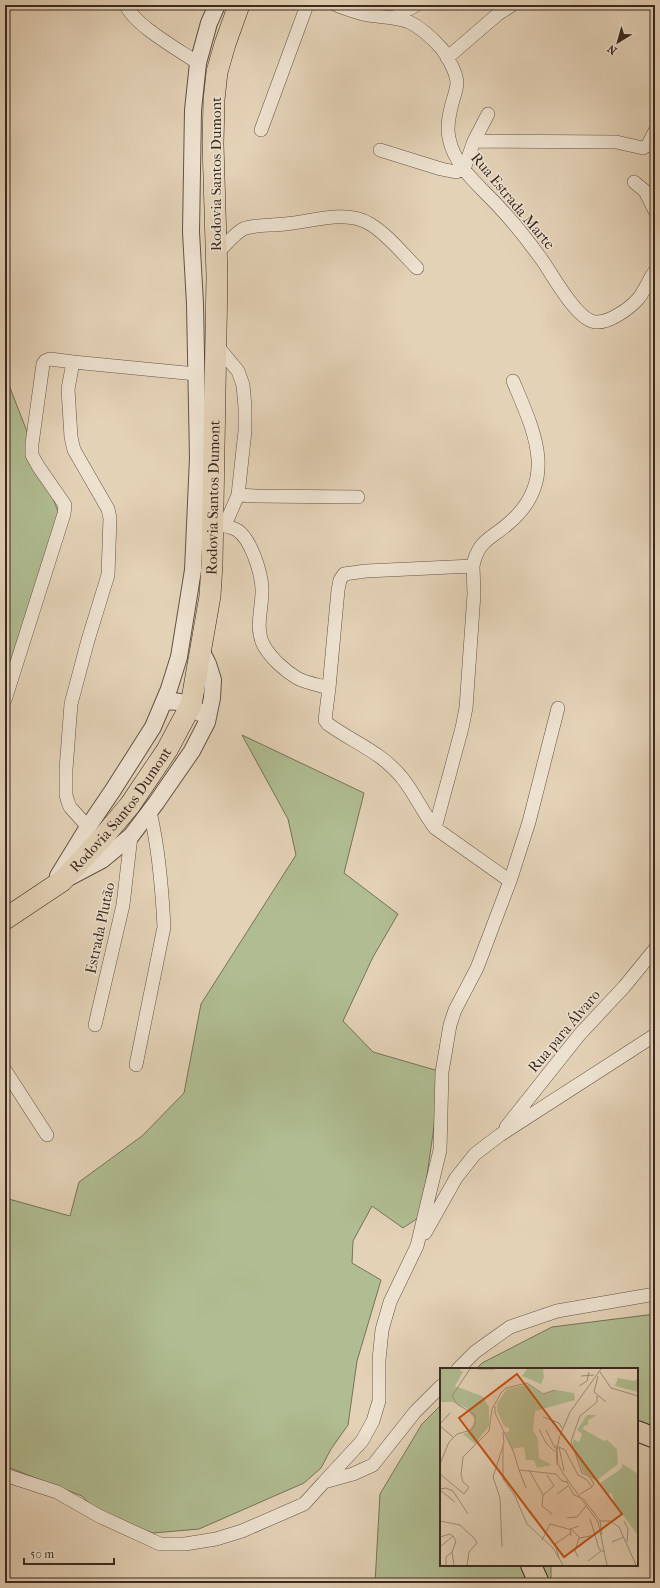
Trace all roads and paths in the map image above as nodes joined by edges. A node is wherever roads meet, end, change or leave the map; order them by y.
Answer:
1 (126, 5) edge
2 (217, 5) edge
3 (239, 5) edge
4 (307, 5) edge
5 (336, 5) edge
6 (416, 5) edge
7 (512, 5) edge
8 (393, 18) junction
9 (447, 58) junction
10 (198, 64) junction
11 (488, 114) dead end
12 (261, 130) dead end
13 (655, 131) edge
14 (474, 141) junction
15 (380, 150) dead end
16 (464, 169) junction
17 (634, 182) dead end
18 (655, 211) edge
19 (216, 254) junction
20 (417, 268) dead end
21 (655, 271) edge
22 (217, 276) junction
23 (73, 362) junction
24 (196, 374) junction
25 (513, 381) dead end
26 (238, 494) junction
27 (358, 498) dead end
28 (219, 524) junction
29 (474, 566) junction
30 (201, 650) junction
31 (329, 688) junction
32 (5, 700) edge
33 (164, 702) junction
34 (191, 705) junction
35 (558, 708) dead end
36 (207, 722) junction
37 (153, 727) junction
38 (167, 750) junction
39 (192, 751) junction
40 (150, 812) junction
41 (88, 827) junction
42 (435, 828) junction
43 (131, 836) junction
44 (510, 881) junction
45 (55, 886) junction
46 (5, 919) edge
47 (655, 949) edge
48 (95, 1025) dead end
49 (655, 1035) edge
50 (136, 1065) dead end
51 (5, 1070) edge
52 (47, 1135) dead end
53 (500, 1135) junction
54 (417, 1246) junction
55 (655, 1294) edge
56 (459, 1368) edge
57 (440, 1387) edge
58 (638, 1431) edge
59 (655, 1438) edge
60 (5, 1475) edge
61 (324, 1482) junction
62 (531, 1566) edge
63 (539, 1583) edge

1 - 10 street
2 - 10 street
3 - 19 highway, Rodovia Santos Dumont
4 - 12 street
5 - 8 street, Rua Estrada Marte
6 - 8 street
7 - 9 street
8 - 9 street, Rua Estrada Marte
9 - 16 street, Rua Estrada Marte
10 - 24 street
11 - 14 street
13 - 14 street
14 - 16 street
15 - 16 street
16 - 21 street, Rua Estrada Marte
17 - 18 street
19 - 20 street
19 - 22 highway, Rodovia Santos Dumont
22 - 26 street
22 - 28 highway, Rodovia Santos Dumont
23 - 24 street
23 - 32 street
23 - 41 street
24 - 33 street
25 - 29 street
26 - 27 street
26 - 28 street
28 - 30 highway, Rodovia Santos Dumont
28 - 31 street
29 - 31 street
29 - 42 street
30 - 34 highway, Rodovia Santos Dumont
30 - 36 street
31 - 42 street
33 - 34 street
33 - 37 street
34 - 36 street
34 - 38 highway, Rodovia Santos Dumont
35 - 44 street
36 - 39 street
37 - 38 street
37 - 41 street
38 - 39 street
38 - 45 highway, Rodovia Santos Dumont
39 - 40 street
40 - 43 street
40 - 50 street
41 - 45 street
42 - 44 street
43 - 45 street
43 - 48 street, Estrada Plutão
44 - 54 street
45 - 46 highway, Rodovia Santos Dumont
47 - 53 street, Rua para Álvaro
49 - 53 street
51 - 52 street
53 - 54 street
54 - 61 street
55 - 56 street
57 - 61 street
58 - 59 main road
60 - 61 street
62 - 63 main road

